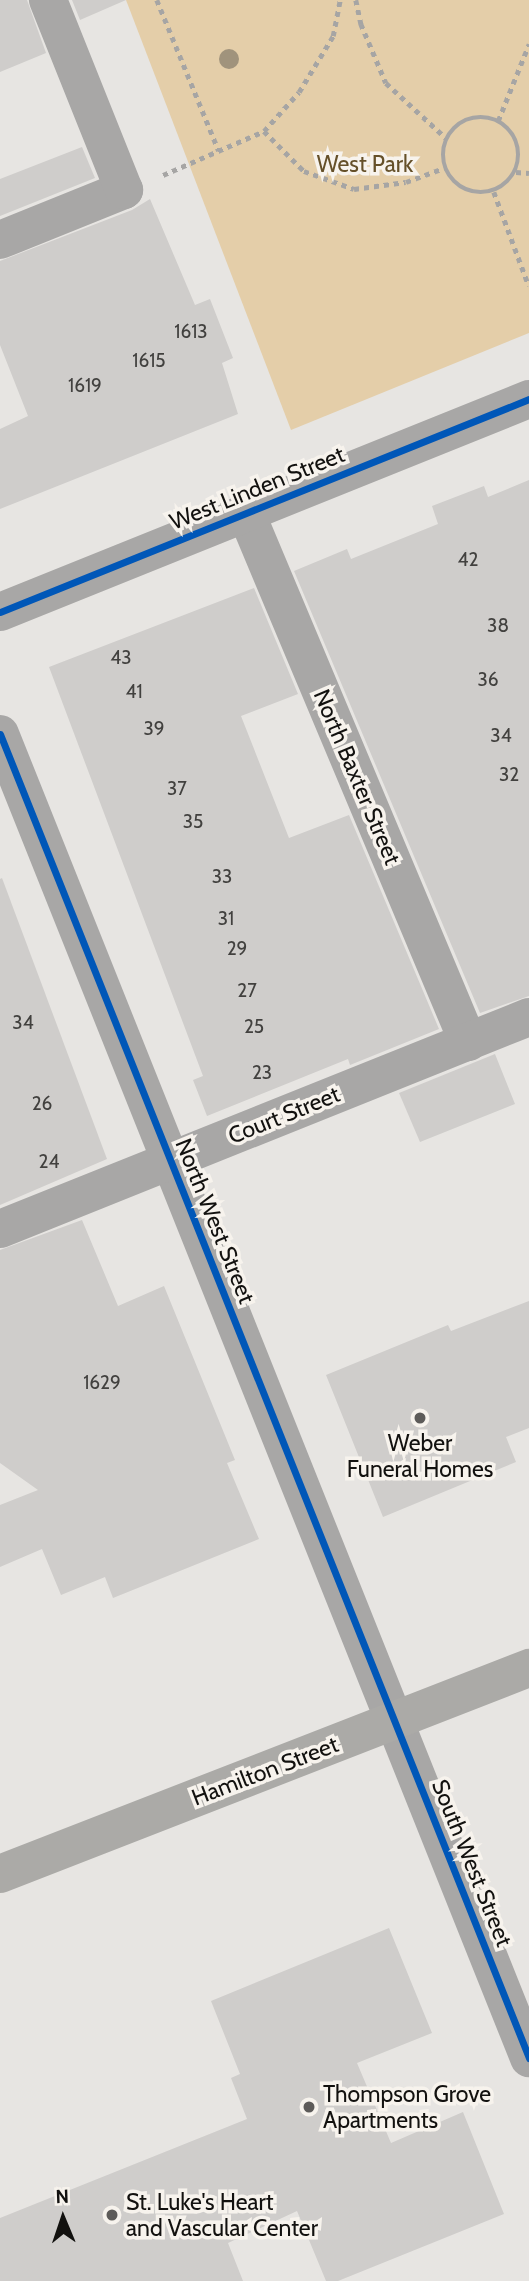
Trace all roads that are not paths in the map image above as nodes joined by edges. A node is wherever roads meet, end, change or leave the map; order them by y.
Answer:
1 (48, 0) edge
2 (0, 240) edge
3 (529, 399) edge
4 (246, 513) junction
5 (0, 612) edge
6 (0, 734) edge
7 (529, 1017) edge
8 (468, 1042) junction
9 (171, 1160) junction
10 (0, 1229) edge
11 (529, 1668) edge
12 (394, 1721) junction
13 (0, 1874) edge
14 (529, 2058) edge

1 - 2 street
3 - 4 street, West Linden Street
4 - 5 street, West Linden Street
4 - 8 street, North Baxter Street
6 - 9 street, North West Street
7 - 8 street, Court Street
8 - 9 street, Court Street
9 - 10 street, Court Street
9 - 12 street, North West Street
11 - 12 main road, Hamilton Street
12 - 13 main road, Hamilton Street
12 - 14 street, South West Street

